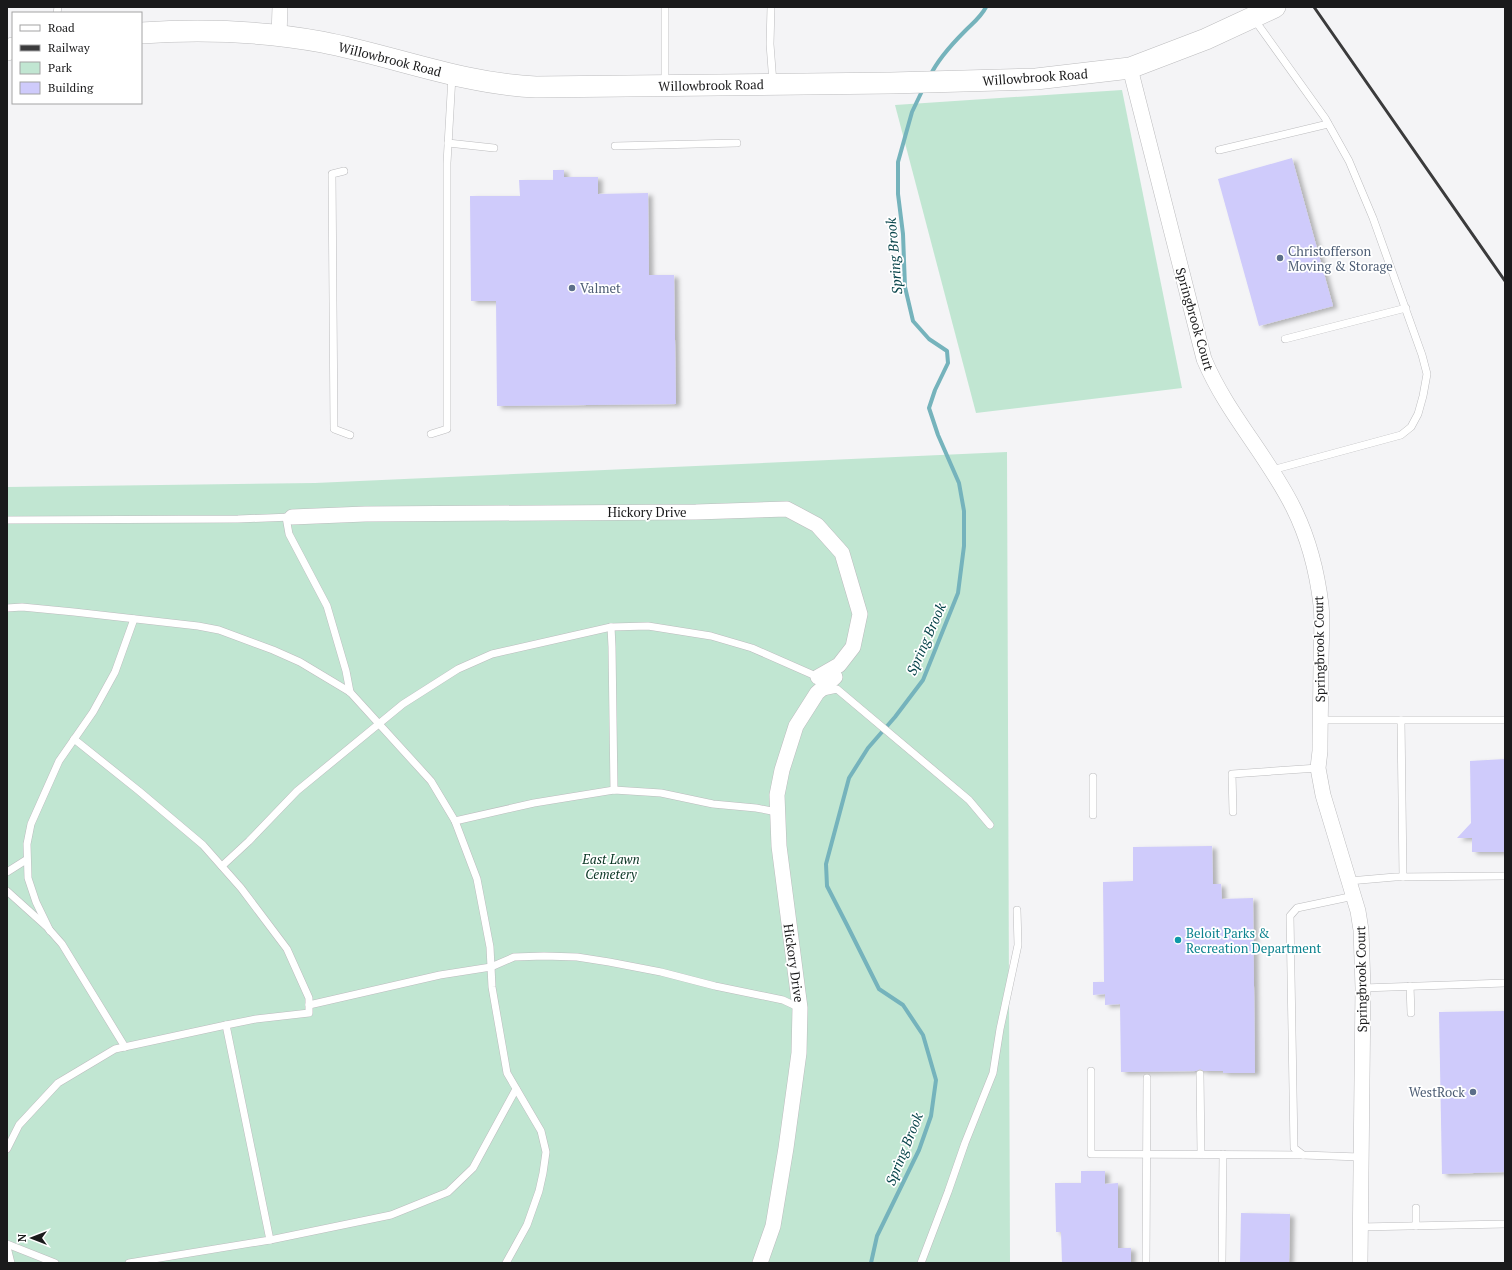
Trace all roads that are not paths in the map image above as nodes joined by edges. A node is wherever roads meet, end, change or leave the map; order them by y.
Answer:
1 (280, 7) edge
2 (665, 7) edge
3 (771, 7) edge
4 (1274, 7) edge
5 (1253, 18) junction
6 (142, 33) edge
7 (279, 36) junction
8 (1130, 68) junction
9 (452, 74) junction
10 (773, 84) junction
11 (665, 86) junction
12 (1328, 124) junction
13 (448, 143) junction
14 (737, 143) dead end
15 (615, 146) dead end
16 (494, 148) dead end
17 (1219, 150) dead end
18 (344, 171) dead end
19 (1406, 308) junction
20 (1285, 338) dead end
21 (431, 434) dead end
22 (350, 436) dead end
23 (1272, 470) junction
24 (289, 517) junction
25 (7, 520) edge
26 (7, 608) edge
27 (134, 619) junction
28 (611, 627) junction
29 (818, 677) joint
30 (835, 677) dead end
31 (350, 692) junction
32 (817, 693) junction
33 (1320, 720) junction
34 (1401, 720) junction
35 (1505, 720) edge
36 (379, 723) junction
37 (74, 739) junction
38 (1318, 768) junction
39 (1092, 777) dead end
40 (614, 790) junction
41 (777, 812) junction
42 (1233, 812) dead end
43 (1093, 815) dead end
44 (455, 821) junction
45 (990, 825) dead end
46 (26, 860) junction
47 (222, 866) junction
48 (7, 872) edge
49 (1505, 876) edge
50 (1402, 877) junction
51 (1349, 881) junction
52 (7, 891) edge
53 (1354, 896) junction
54 (1017, 910) dead end
55 (50, 931) junction
56 (491, 967) junction
57 (1505, 984) edge
58 (1410, 986) junction
59 (1363, 988) junction
60 (309, 1005) junction
61 (800, 1008) junction
62 (1411, 1013) dead end
63 (226, 1025) junction
64 (125, 1047) junction
65 (1091, 1071) dead end
66 (1200, 1074) dead end
67 (1146, 1078) dead end
68 (516, 1089) junction
69 (7, 1149) edge
70 (1146, 1154) junction
71 (1201, 1154) junction
72 (1223, 1154) junction
73 (1303, 1155) junction
74 (1360, 1157) junction
75 (1416, 1208) dead end
76 (1505, 1224) edge
77 (1416, 1226) junction
78 (1360, 1227) junction
79 (270, 1240) junction
80 (7, 1246) edge
81 (11, 1263) edge
82 (56, 1263) edge
83 (129, 1263) edge
84 (506, 1263) edge
85 (760, 1263) edge
86 (920, 1263) edge
87 (1146, 1263) edge
88 (1222, 1263) edge
89 (1360, 1263) edge

1 - 7 street
2 - 11 lane
3 - 10 lane
4 - 5 street, Willowbrook Road
5 - 8 street, Willowbrook Road
5 - 12 lane
6 - 7 street, Willowbrook Road
7 - 9 street, Willowbrook Road
8 - 10 street, Willowbrook Road
8 - 23 street, Springbrook Court
9 - 11 street, Willowbrook Road
9 - 13 lane
10 - 11 street, Willowbrook Road
12 - 17 lane
12 - 19 lane
13 - 16 lane
13 - 21 lane
14 - 15 lane
18 - 22 lane
19 - 20 lane
19 - 23 lane
23 - 33 street, Springbrook Court
24 - 25 lane
24 - 29 street, Hickory Drive
24 - 31 lane
26 - 27 lane
27 - 31 lane
27 - 37 lane
28 - 29 lane
28 - 36 lane
28 - 40 lane
30 - 32 street, Hickory Drive
31 - 36 lane
32 - 41 street, Hickory Drive
32 - 45 lane
33 - 34 lane
33 - 38 street, Springbrook Court
34 - 35 lane
34 - 50 lane
36 - 44 lane
36 - 47 lane
37 - 46 lane
37 - 47 lane
38 - 42 lane
38 - 51 street, Springbrook Court
39 - 43 lane
40 - 41 lane
40 - 44 lane
41 - 61 street, Hickory Drive
44 - 56 lane
46 - 48 lane
46 - 55 lane
47 - 60 lane
49 - 50 lane
50 - 51 lane
51 - 53 street, Springbrook Court
52 - 55 lane
53 - 59 street, Springbrook Court
53 - 73 lane
54 - 86 lane
55 - 64 lane
56 - 60 lane
56 - 61 lane
56 - 68 lane
57 - 58 lane
58 - 59 lane
58 - 62 lane
59 - 74 street, Springbrook Court
60 - 63 lane
61 - 85 street, Hickory Drive
63 - 64 lane
63 - 79 lane
64 - 69 lane
65 - 70 lane
66 - 71 lane
67 - 70 lane
68 - 79 lane
68 - 84 lane
70 - 71 lane
70 - 87 lane
71 - 72 lane
72 - 73 lane
72 - 88 lane
73 - 74 lane
74 - 78 street, Springbrook Court
75 - 77 lane
76 - 77 lane
77 - 78 lane
78 - 89 street, Springbrook Court
79 - 83 lane
80 - 81 lane
80 - 82 lane

